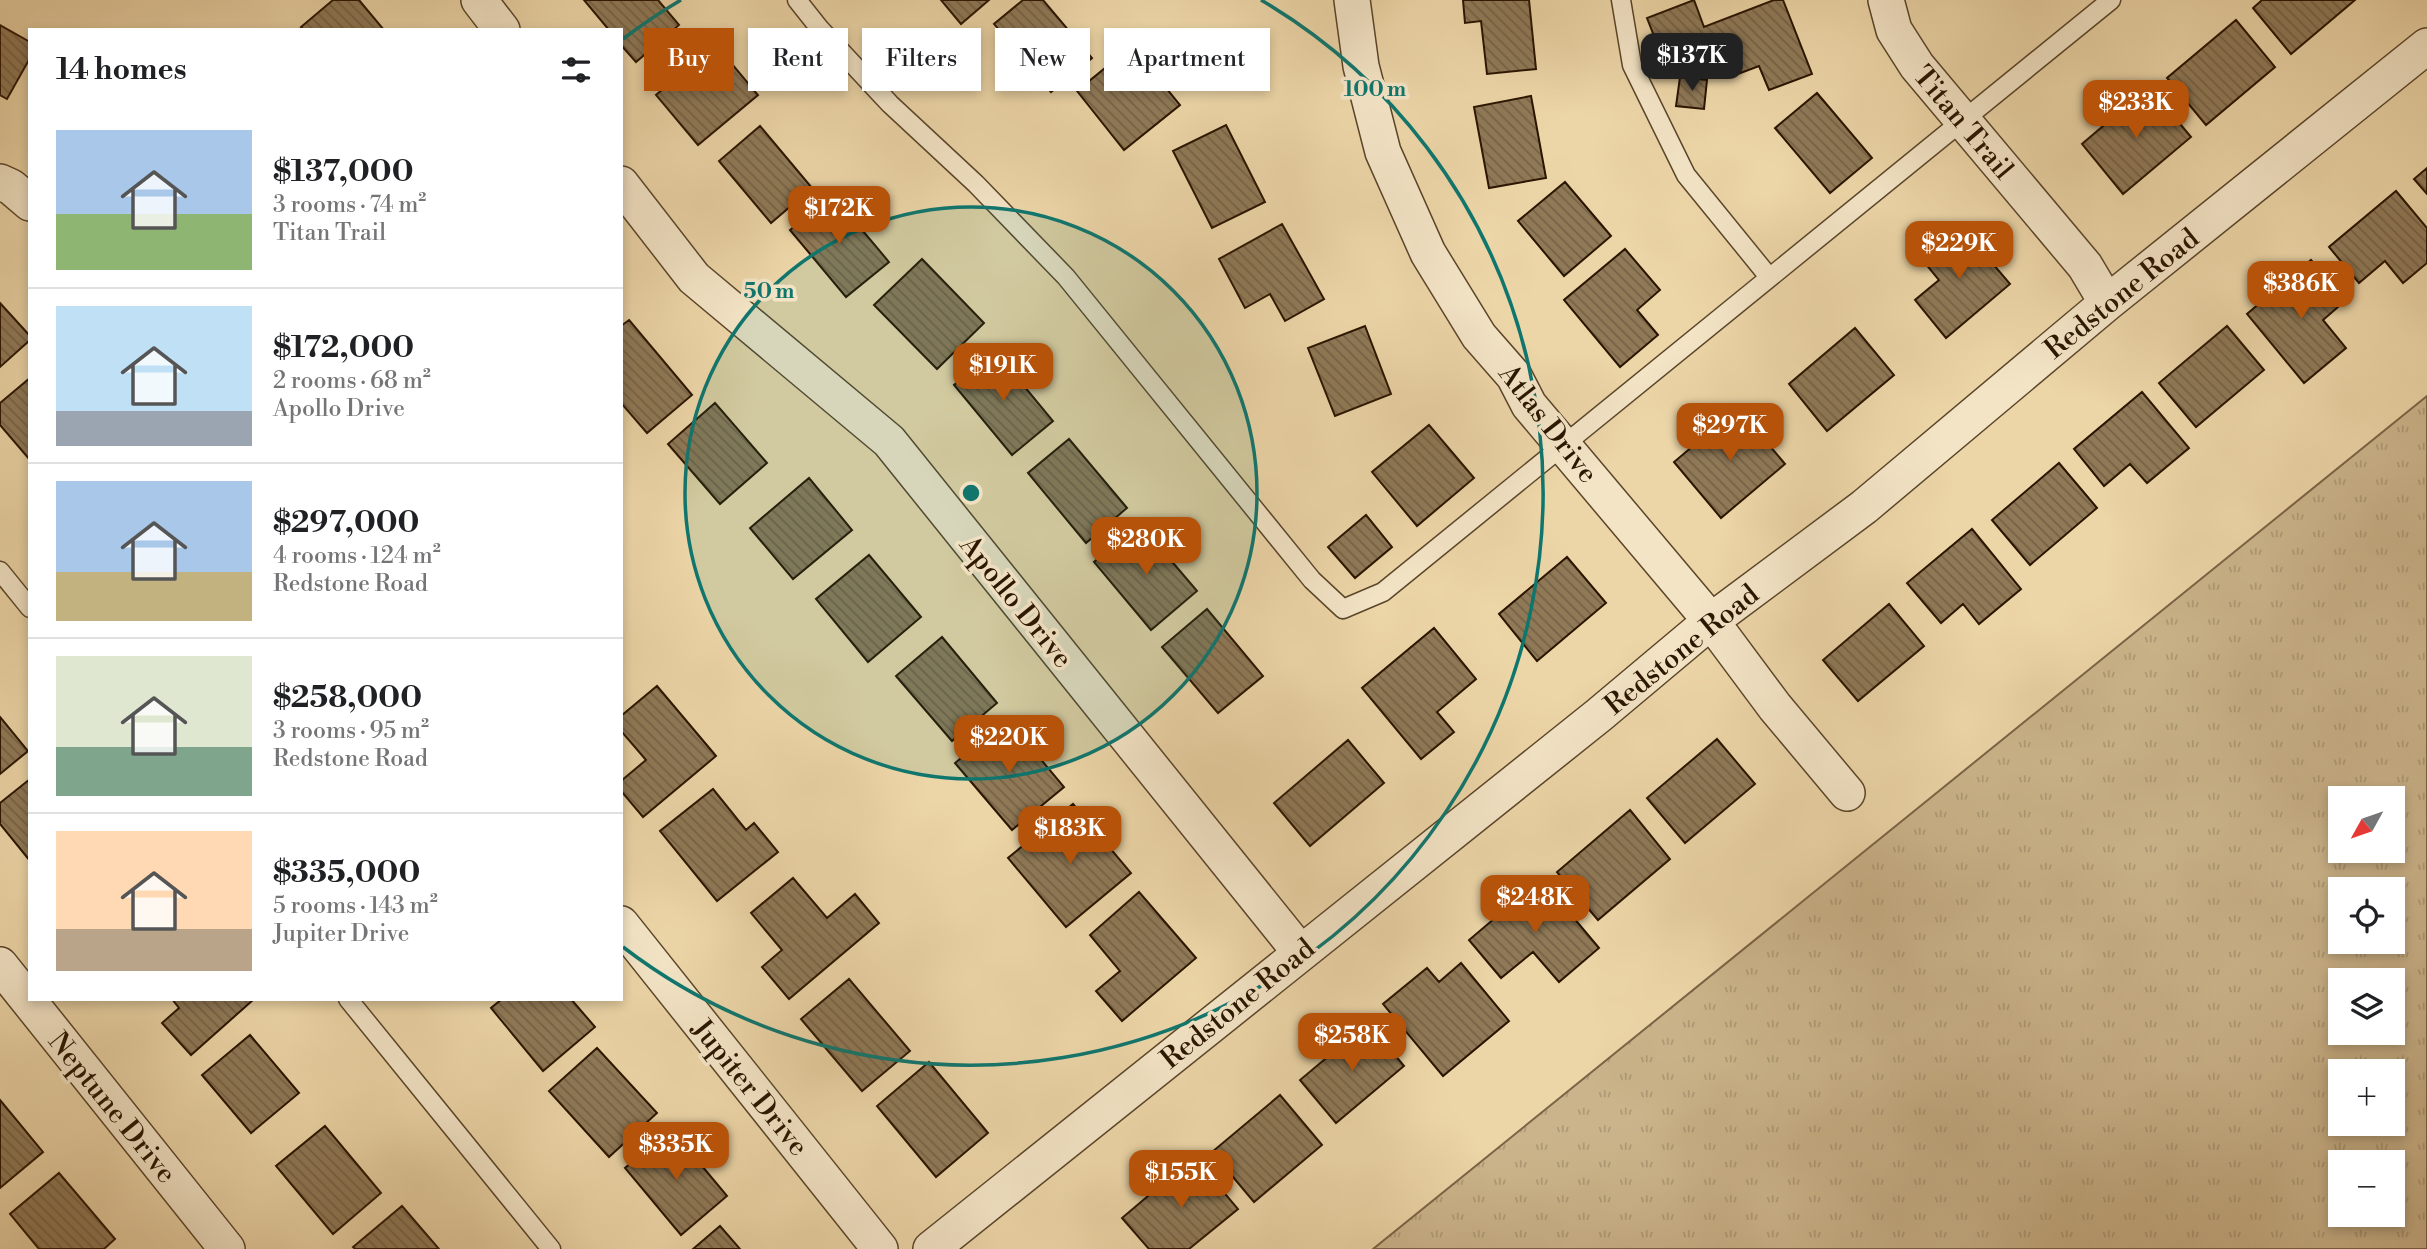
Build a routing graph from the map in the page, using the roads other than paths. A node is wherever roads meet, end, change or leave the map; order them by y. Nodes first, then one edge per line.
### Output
1 (479, 0) edge
2 (797, 0) edge
3 (1352, 0) edge
4 (1621, 0) edge
5 (1886, 0) edge
6 (2111, 0) edge
7 (500, 28) edge
8 (2427, 46) edge
9 (1963, 121) junction
10 (0, 182) edge
11 (623, 187) edge
12 (28, 202) edge
13 (1769, 277) junction
14 (2107, 303) junction
15 (1563, 445) junction
16 (0, 571) edge
17 (28, 606) edge
18 (1711, 621) junction
19 (1847, 793) dead end
20 (623, 927) edge
21 (1300, 952) junction
22 (0, 965) edge
23 (28, 1000) edge
24 (29, 1001) edge
25 (350, 1001) edge
26 (227, 1249) edge
27 (551, 1249) edge
28 (880, 1249) edge
29 (931, 1249) edge

1 - 7 street
2 - 15 lane
3 - 15 street, Atlas Drive
4 - 13 lane
5 - 9 street, Titan Trail
6 - 9 lane
8 - 14 street, Redstone Road
9 - 13 lane
9 - 14 street, Titan Trail
10 - 12 street
11 - 21 street, Apollo Drive
13 - 15 lane
14 - 18 street, Redstone Road
15 - 18 street, Atlas Drive
16 - 17 lane
18 - 19 street, Atlas Drive
18 - 21 street, Redstone Road
20 - 28 street, Jupiter Drive
21 - 29 street, Redstone Road
22 - 23 street, Neptune Drive
24 - 26 street, Neptune Drive
25 - 27 lane

